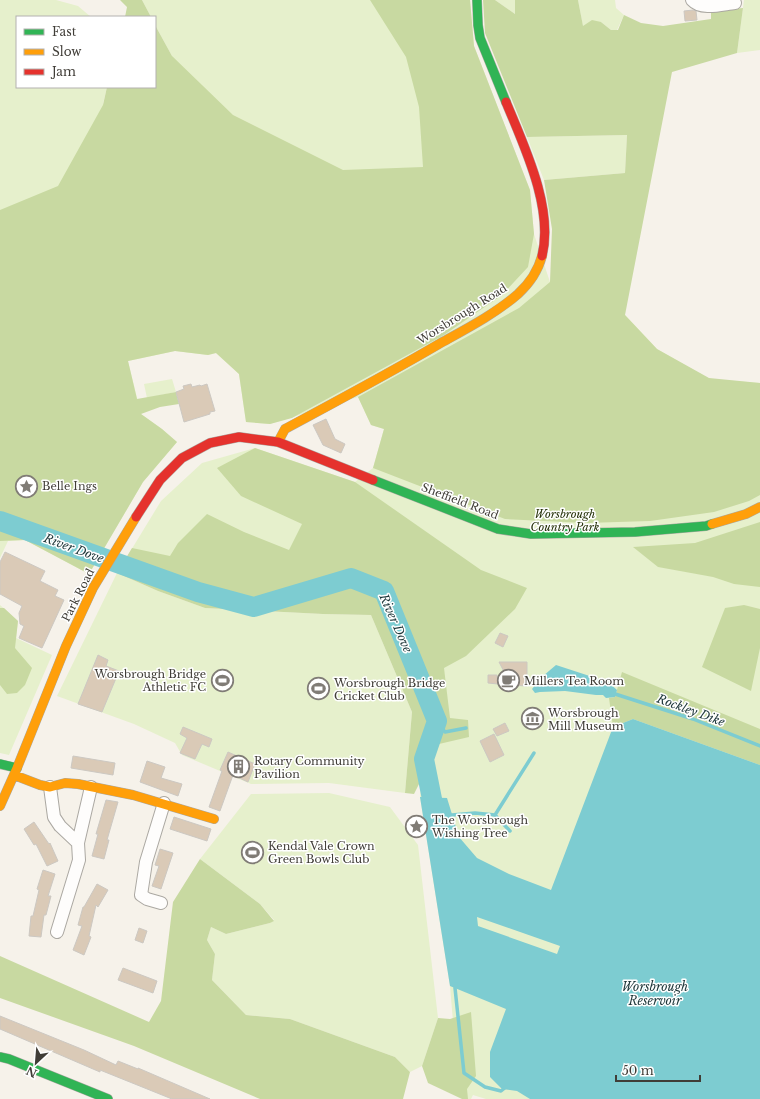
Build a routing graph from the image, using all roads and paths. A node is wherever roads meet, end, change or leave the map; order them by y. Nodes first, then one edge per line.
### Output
1 (477, 0) edge
2 (692, 0) edge
3 (735, 2) dead end
4 (278, 442) junction
5 (760, 507) edge
6 (0, 764) edge
7 (16, 771) junction
8 (50, 787) junction
9 (91, 787) junction
10 (164, 803) junction
11 (0, 806) edge
12 (214, 819) dead end
13 (78, 844) junction
14 (161, 903) dead end
15 (57, 932) dead end
16 (0, 1057) edge
17 (108, 1099) edge

1 - 4 main road, Worsbrough Road
2 - 3 street
4 - 5 main road, Sheffield Road
4 - 7 main road, Park Road
6 - 7 main road
7 - 8 main road
7 - 11 main road, Park Road
8 - 9 main road
8 - 13 street
9 - 10 main road
9 - 13 street
10 - 12 main road
10 - 14 street
13 - 15 street
16 - 17 main road

